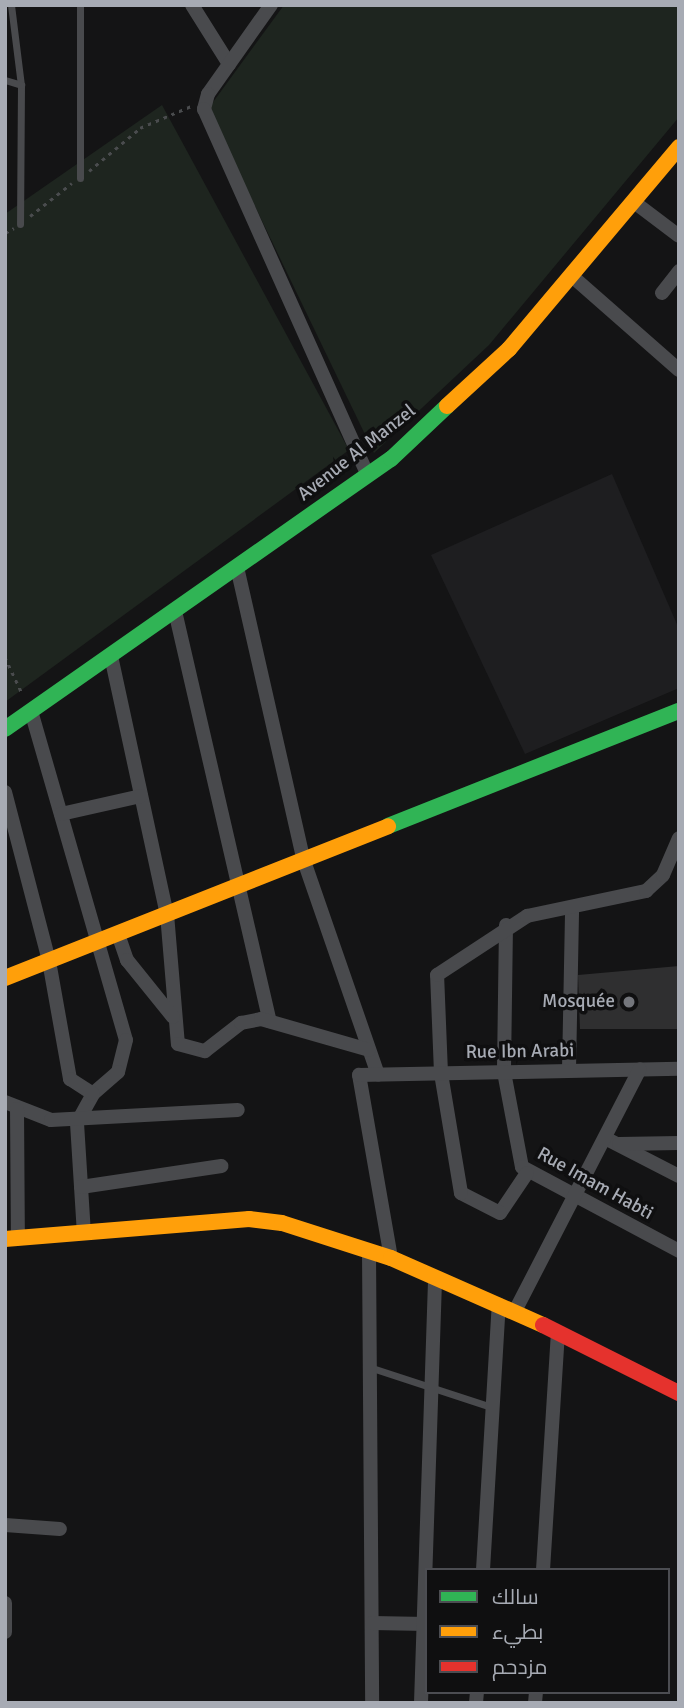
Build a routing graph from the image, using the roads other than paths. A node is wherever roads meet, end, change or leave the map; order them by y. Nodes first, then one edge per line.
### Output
1 (11, 5) edge
2 (80, 5) edge
3 (192, 5) edge
4 (271, 5) edge
5 (229, 64) junction
6 (5, 80) edge
7 (21, 86) junction
8 (679, 147) edge
9 (80, 178) road end
10 (634, 202) junction
11 (20, 224) road end
12 (679, 236) edge
13 (679, 271) edge
14 (573, 277) junction
15 (662, 293) dead end
16 (679, 370) edge
17 (368, 475) junction
18 (237, 567) junction
19 (175, 611) junction
20 (111, 656) junction
21 (679, 711) edge
22 (31, 712) junction
23 (5, 729) edge
24 (5, 792) edge
25 (141, 796) junction
26 (61, 814) junction
27 (679, 838) edge
28 (304, 860) junction
29 (239, 886) junction
30 (572, 906) junction
31 (167, 914) junction
32 (506, 925) junction
33 (118, 934) junction
34 (99, 942) junction
35 (50, 961) junction
36 (5, 978) edge
37 (173, 1017) junction
38 (270, 1021) junction
39 (369, 1050) junction
40 (640, 1069) junction
41 (679, 1069) edge
42 (569, 1070) junction
43 (503, 1072) junction
44 (441, 1073) junction
45 (378, 1075) junction
46 (93, 1094) junction
47 (11, 1105) edge
48 (238, 1111) dead end
49 (78, 1121) junction
50 (611, 1141) junction
51 (679, 1143) edge
52 (221, 1166) dead end
53 (527, 1173) junction
54 (679, 1176) edge
55 (81, 1187) junction
56 (573, 1198) junction
57 (84, 1233) junction
58 (11, 1239) edge
59 (369, 1251) junction
60 (679, 1251) edge
61 (391, 1258) junction
62 (435, 1277) junction
63 (499, 1304) junction
64 (515, 1311) junction
65 (558, 1333) junction
66 (368, 1366) junction
67 (428, 1388) junction
68 (679, 1393) edge
69 (488, 1406) junction
70 (5, 1525) edge
71 (61, 1529) dead end
72 (426, 1568) edge
73 (482, 1568) edge
74 (543, 1568) edge
75 (5, 1603) edge
76 (372, 1623) junction
77 (425, 1624) edge
78 (5, 1632) edge
79 (372, 1703) edge
80 (421, 1703) edge

1 - 7 lane
2 - 9 lane
3 - 5 street
4 - 5 street
5 - 17 street
6 - 7 lane
7 - 11 lane
8 - 10 street, Avenue Al Manzel
10 - 12 street
10 - 14 street, Avenue Al Manzel
13 - 15 street
14 - 16 street
14 - 17 street, Avenue Al Manzel
17 - 18 street, Avenue Al Manzel
18 - 19 street, Avenue Al Manzel
18 - 28 street
19 - 20 street, Avenue Al Manzel
19 - 29 street
20 - 22 street, Avenue Al Manzel
20 - 25 street
21 - 28 street
22 - 23 street, Avenue Al Manzel
22 - 26 street
24 - 35 street
25 - 26 street
25 - 31 street
26 - 34 street
27 - 30 street
28 - 29 street
28 - 39 street
29 - 31 street
29 - 38 street
30 - 32 street
30 - 42 street
31 - 33 street
31 - 37 street
32 - 43 street, Rue Imam Habti
32 - 44 street
33 - 34 street
33 - 37 street
34 - 35 street
34 - 46 street
35 - 36 street
35 - 46 street
37 - 38 street
38 - 39 street
39 - 45 street
40 - 41 street, Rue Ibn Arabi
40 - 42 street, Rue Ibn Arabi
40 - 50 street
42 - 43 street, Rue Ibn Arabi
43 - 44 street, Rue Ibn Arabi
43 - 53 street, Rue Imam Habti
44 - 45 street, Rue Ibn Arabi
44 - 53 street
45 - 61 street, Rue Ibn Arabi
46 - 49 street
47 - 49 street
47 - 58 street
48 - 49 street
49 - 55 street
50 - 51 street
50 - 54 street
50 - 56 street
52 - 55 street
53 - 56 street, Rue Imam Habti
55 - 57 street
56 - 60 street, Rue Imam Habti
56 - 64 street
57 - 58 street
57 - 59 street
59 - 61 street
59 - 66 street
61 - 62 street
62 - 63 street
62 - 67 street
63 - 64 street
63 - 69 street
64 - 65 street
65 - 68 street
65 - 74 street
66 - 67 lane
66 - 76 street
67 - 69 lane
67 - 72 street
69 - 73 street
70 - 71 street
75 - 78 street
76 - 77 street
76 - 79 street
77 - 80 street

